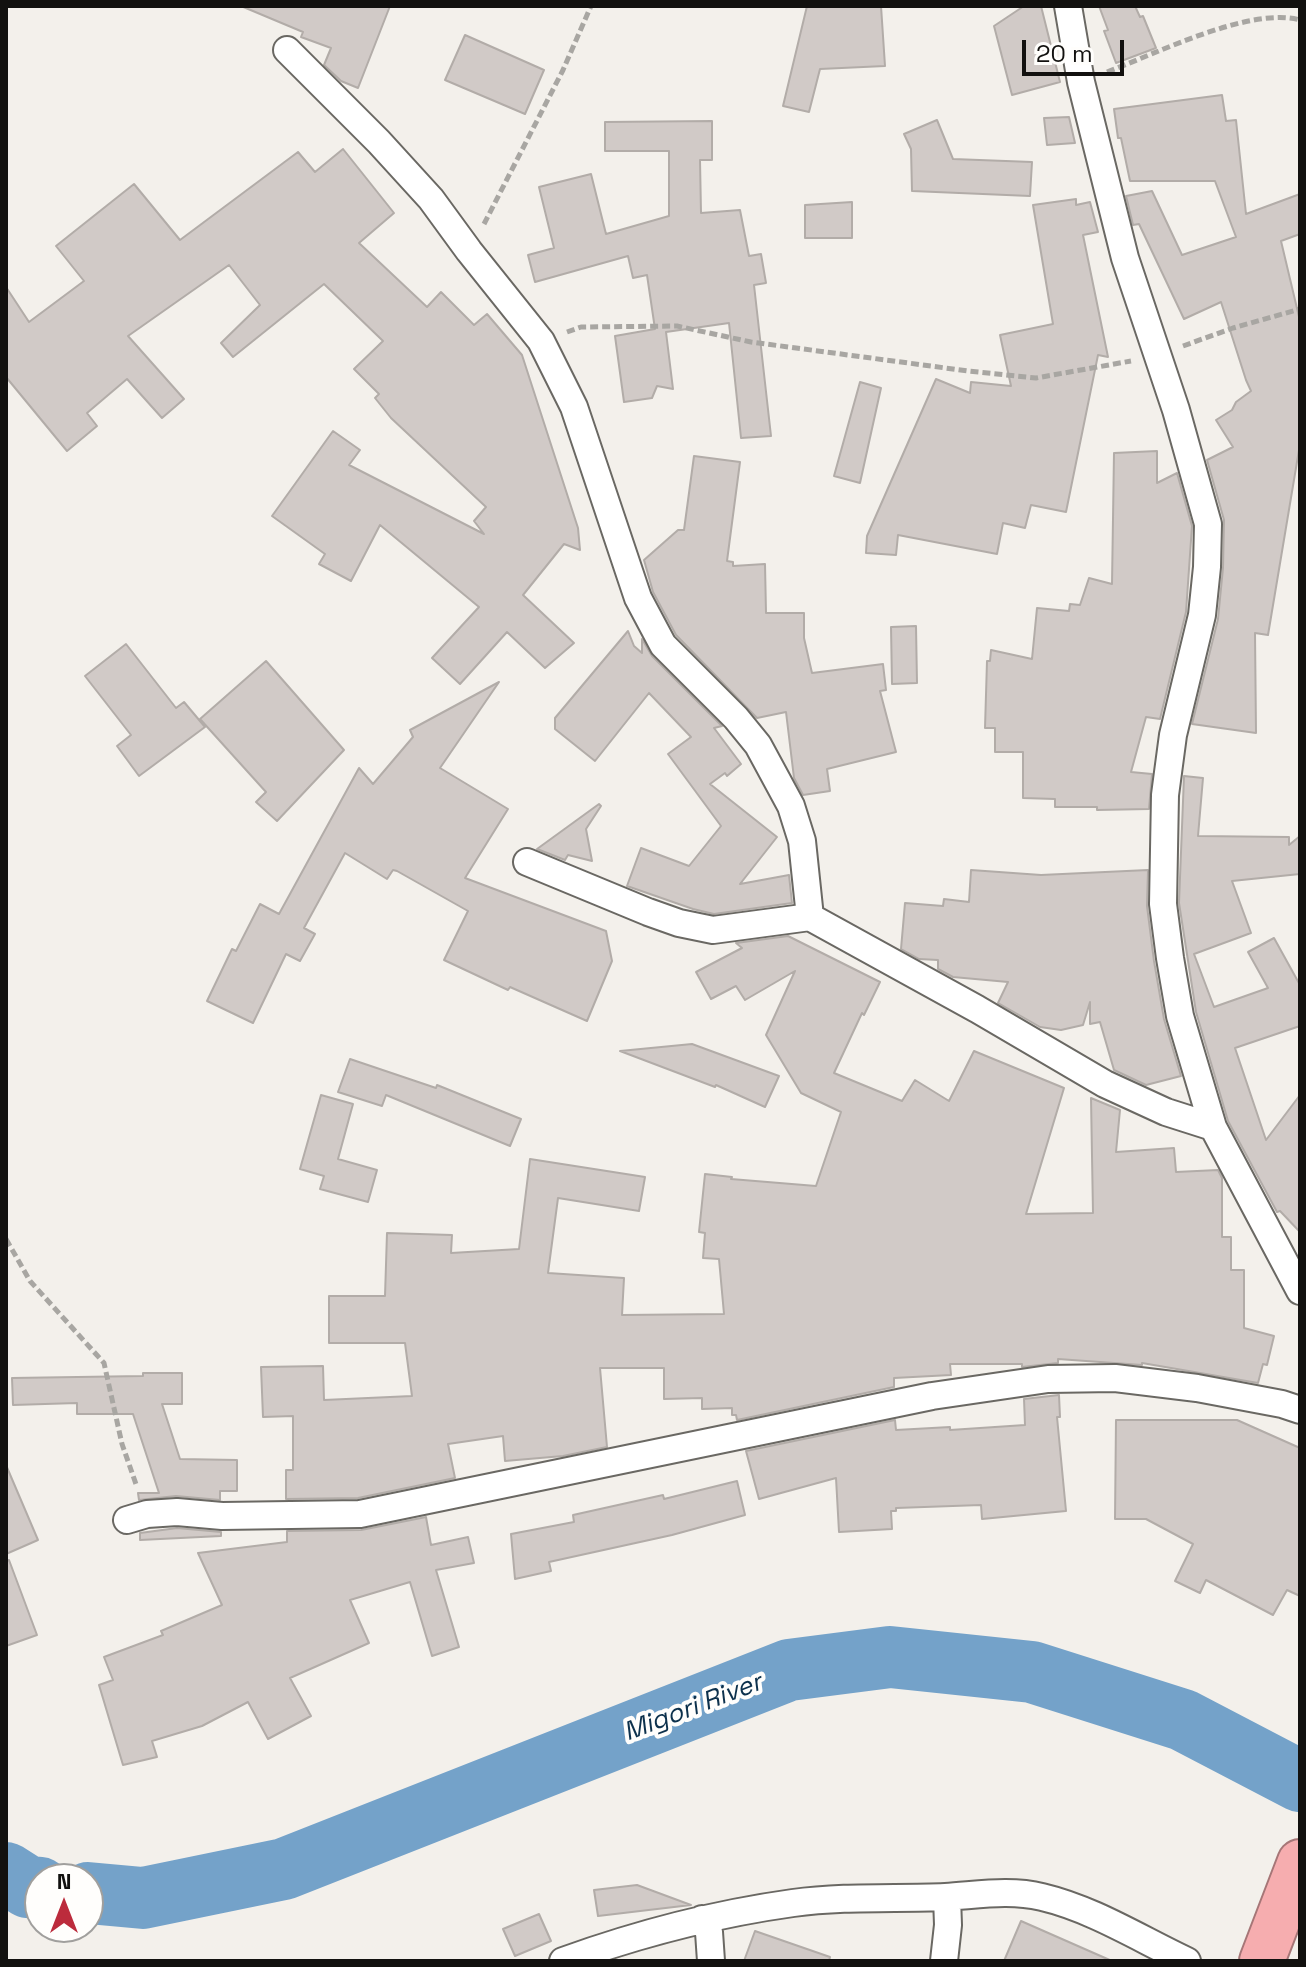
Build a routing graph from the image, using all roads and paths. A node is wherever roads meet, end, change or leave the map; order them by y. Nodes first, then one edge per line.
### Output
1 (591, 6) edge
2 (1068, 6) edge
3 (1300, 20) edge
4 (287, 50) dead end
5 (1081, 82) junction
6 (469, 251) junction
7 (1300, 309) edge
8 (541, 341) junction
9 (1157, 356) junction
10 (527, 862) dead end
11 (810, 917) junction
12 (1213, 1127) junction
13 (6, 1239) edge
14 (1300, 1291) edge
15 (1300, 1410) edge
16 (137, 1517) joint
17 (1295, 1873) edge
18 (947, 1897) junction
19 (702, 1919) junction
20 (563, 1961) edge
21 (711, 1961) edge
22 (944, 1961) edge
23 (1187, 1961) edge
24 (1262, 1961) edge

1 - 6 path
2 - 5 street
3 - 5 path
4 - 6 street
5 - 9 street
6 - 8 street
7 - 9 path
8 - 9 path
8 - 11 street
9 - 12 street
10 - 11 street
11 - 12 street
12 - 14 street
13 - 16 path
15 - 16 street
17 - 24 highway
18 - 19 street
18 - 22 street
18 - 23 street
19 - 20 street
19 - 21 street

